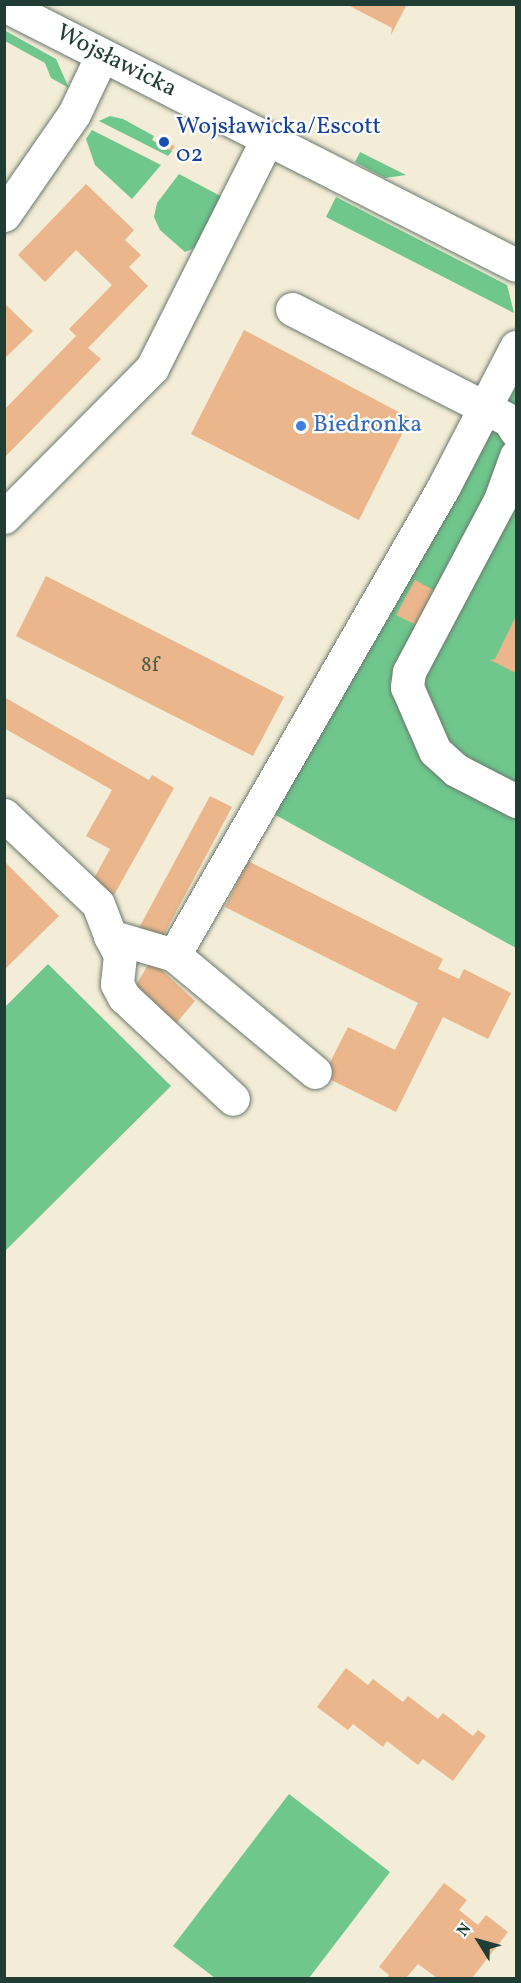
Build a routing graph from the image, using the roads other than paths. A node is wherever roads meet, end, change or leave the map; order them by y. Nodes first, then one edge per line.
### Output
1 (25, 9) edge
2 (102, 55) junction
3 (267, 139) junction
4 (4, 215) edge
5 (516, 265) edge
6 (292, 309) dead end
7 (516, 347) edge
8 (485, 408) junction
9 (516, 431) edge
10 (516, 456) edge
11 (4, 517) edge
12 (516, 801) edge
13 (4, 815) edge
14 (110, 936) junction
15 (174, 955) junction
16 (315, 1072) dead end
17 (233, 1099) dead end

1 - 2 street, Wojsławicka
2 - 3 street, Wojsławicka
2 - 4 street
3 - 5 street, Wojsławicka
3 - 11 street
6 - 8 street
7 - 8 street
8 - 9 street
8 - 15 street
10 - 12 street
13 - 14 street
14 - 15 street
14 - 17 street
15 - 16 street

